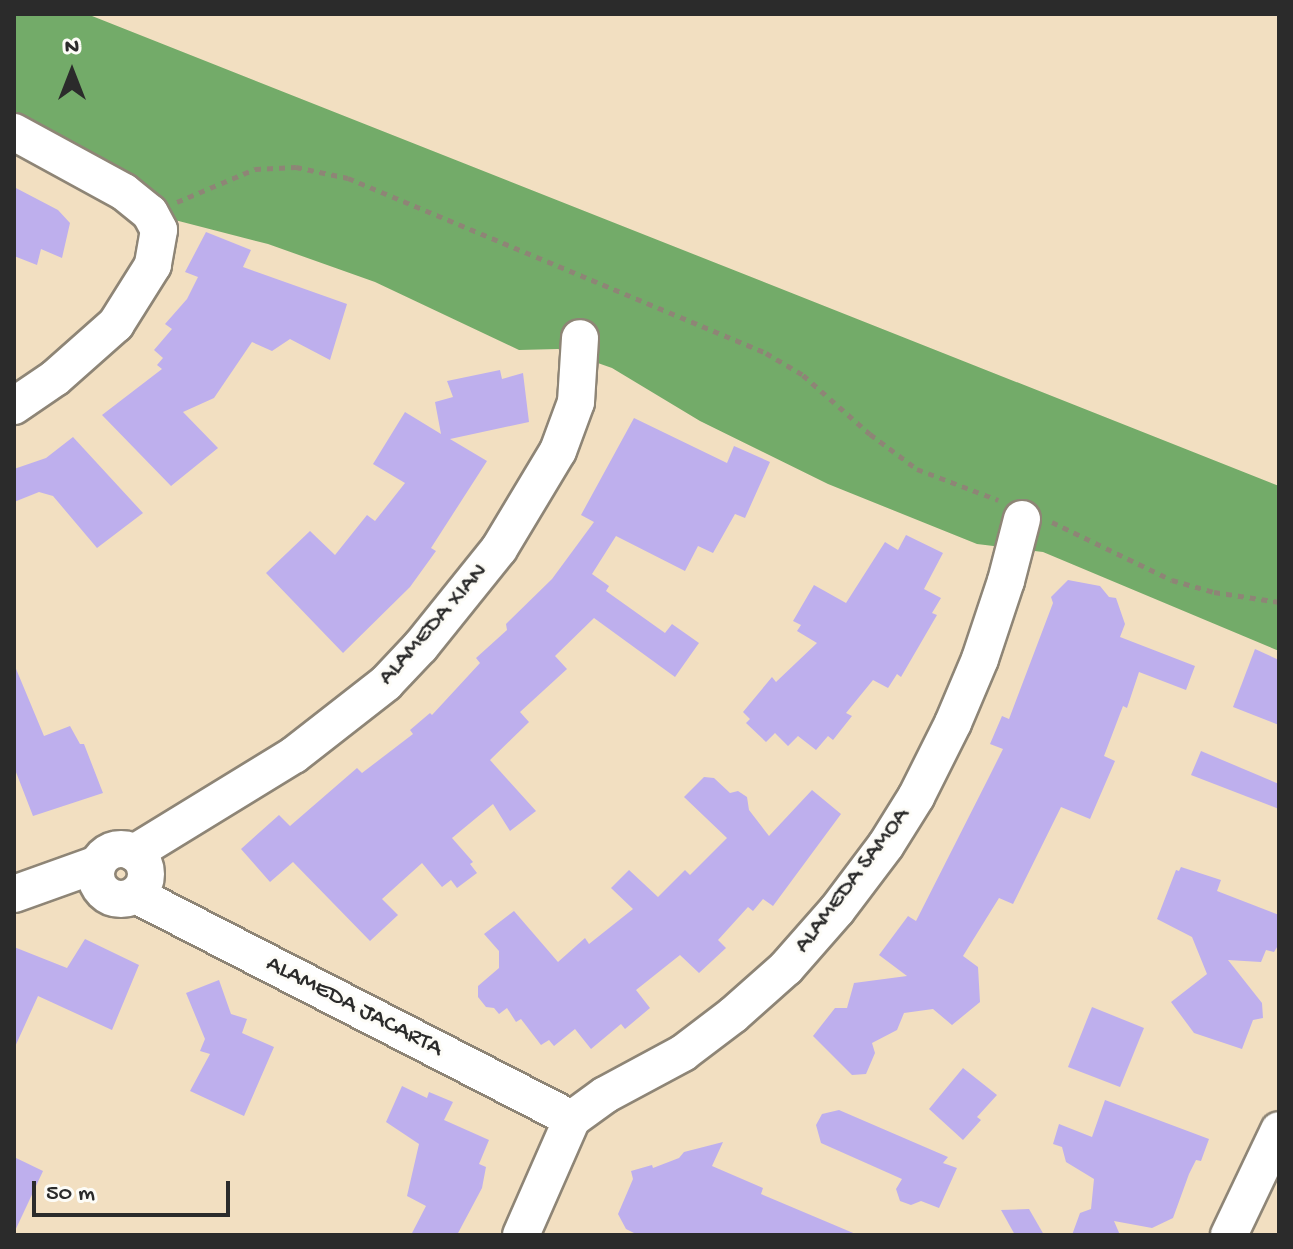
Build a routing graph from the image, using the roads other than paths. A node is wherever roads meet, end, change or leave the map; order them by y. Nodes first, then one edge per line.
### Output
1 (14, 132) edge
2 (580, 338) dead end
3 (14, 406) edge
4 (1023, 513) road end
5 (134, 853) junction
6 (98, 864) junction
7 (14, 894) edge
8 (136, 895) junction
9 (572, 1119) junction
10 (1279, 1130) edge
11 (521, 1235) edge
12 (1229, 1235) edge

1 - 3 street
2 - 5 street, ALAMEDA XIAN
4 - 9 street, ALAMEDA SAMOA
5 - 6 street
5 - 8 street
6 - 7 street
6 - 8 street
8 - 9 street, ALAMEDA JACARTA
9 - 11 street
10 - 12 street

